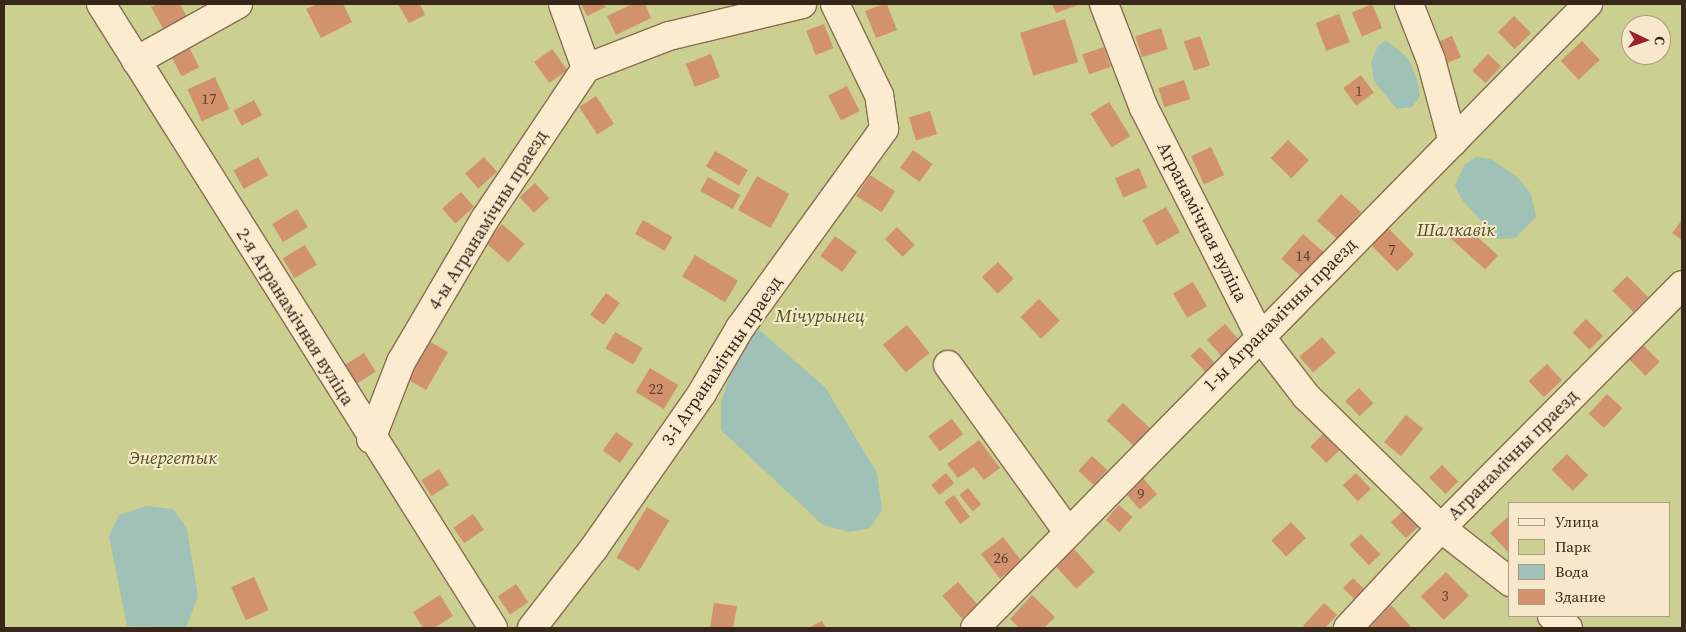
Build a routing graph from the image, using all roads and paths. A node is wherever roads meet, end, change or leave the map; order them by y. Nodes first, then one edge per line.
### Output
1 (101, 4) edge
2 (238, 4) edge
3 (563, 4) edge
4 (802, 4) edge
5 (836, 4) edge
6 (1104, 4) edge
7 (1409, 4) edge
8 (1588, 4) edge
9 (136, 61) junction
10 (586, 68) junction
11 (1453, 142) junction
12 (1682, 285) edge
13 (1259, 335) junction
14 (948, 365) dead end
15 (371, 439) junction
16 (1441, 528) junction
17 (1068, 532) junction
18 (1508, 580) edge
19 (1553, 617) edge
20 (493, 628) edge
21 (532, 628) edge
22 (975, 628) edge
23 (1348, 628) edge
24 (1568, 628) edge

1 - 9 lane, 2-я Агранамічная вуліца
2 - 9 lane
3 - 10 lane
4 - 10 lane
5 - 21 lane, 3-і Агранамічны праезд
6 - 13 lane, Агранамічная вуліца
7 - 11 lane
8 - 11 lane, 1-ы Агранамічны праезд
9 - 15 lane, 2-я Агранамічная вуліца
10 - 15 lane, 4-ы Агранамічны праезд
11 - 13 lane, 1-ы Агранамічны праезд
12 - 16 lane, Агранамічны праезд
13 - 16 lane, Агранамічная вуліца
13 - 17 lane, 1-ы Агранамічны праезд
14 - 17 lane
15 - 20 lane, 2-я Агранамічная вуліца
16 - 18 lane, Агранамічная вуліца
16 - 23 lane, Агранамічны праезд
17 - 22 lane, 1-ы Агранамічны праезд
19 - 24 lane

